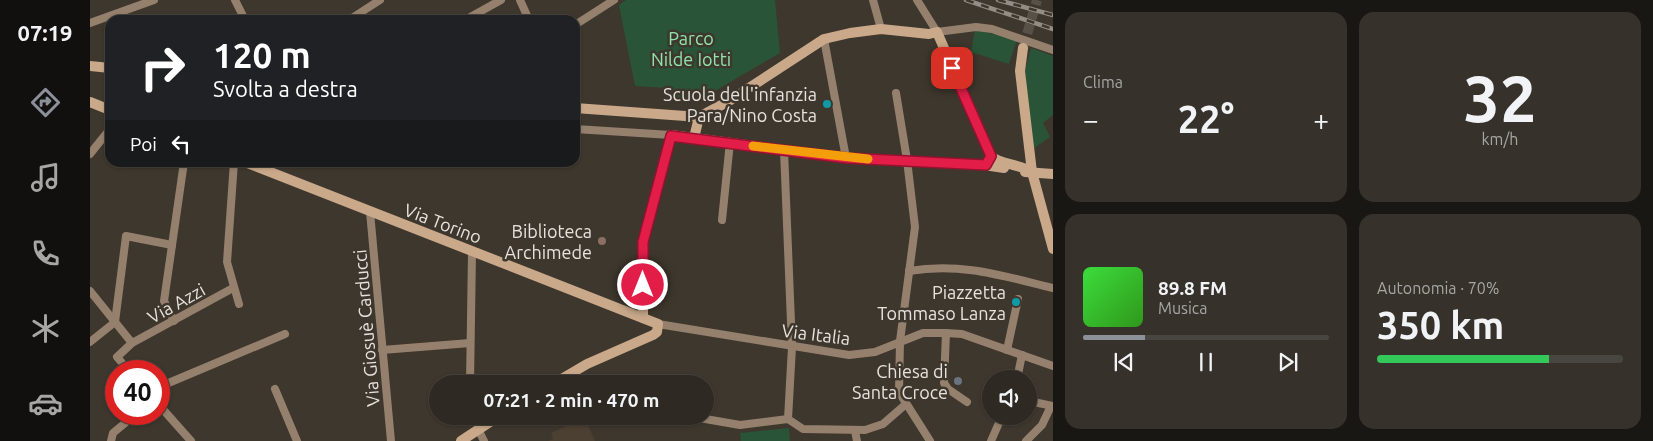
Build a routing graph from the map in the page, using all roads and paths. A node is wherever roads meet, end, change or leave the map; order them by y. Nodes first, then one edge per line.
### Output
1 (154, 0) edge
2 (245, 0) edge
3 (380, 0) edge
4 (501, 0) edge
5 (520, 0) edge
6 (614, 0) edge
7 (873, 0) edge
8 (917, 0) edge
9 (236, 2) edge
10 (112, 15) edge
11 (242, 15) edge
12 (357, 15) edge
13 (474, 15) edge
14 (527, 15) edge
15 (105, 18) edge
16 (580, 22) edge
17 (90, 23) edge
18 (881, 29) junction
19 (937, 32) junction
20 (824, 39) junction
21 (1023, 48) tunnel mouth
22 (1053, 50) edge
23 (90, 66) edge
24 (105, 68) edge
25 (896, 93) dead end
26 (90, 102) edge
27 (105, 108) edge
28 (580, 108) edge
29 (699, 117) junction
30 (580, 130) edge
31 (105, 136) edge
32 (671, 136) junction
33 (694, 138) junction
34 (730, 142) junction
35 (784, 150) junction
36 (90, 154) edge
37 (846, 158) junction
38 (907, 160) junction
39 (989, 160) junction
40 (183, 167) edge
41 (234, 167) edge
42 (257, 167) edge
43 (1032, 172) junction
44 (1053, 174) edge
45 (370, 212) junction
46 (722, 220) dead end
47 (172, 245) junction
48 (1053, 248) edge
49 (472, 252) junction
50 (909, 271) junction
51 (233, 288) junction
52 (1053, 288) edge
53 (90, 290) edge
54 (1018, 299) dead end
55 (239, 304) dead end
56 (643, 318) junction
57 (174, 321) junction
58 (115, 322) junction
59 (658, 324) junction
60 (946, 332) junction
61 (285, 334) dead end
62 (900, 341) junction
63 (90, 342) edge
64 (470, 343) junction
65 (132, 344) junction
66 (792, 347) junction
67 (382, 350) junction
68 (1007, 350) junction
69 (1022, 355) junction
70 (120, 360) edge
71 (1053, 366) edge
72 (1019, 370) edge
73 (470, 375) edge
74 (569, 375) edge
75 (170, 382) edge
76 (275, 389) dead end
77 (967, 402) dead end
78 (1037, 403) edge
79 (906, 404) junction
80 (1052, 406) edge
81 (170, 417) edge
82 (788, 419) junction
83 (714, 420) edge
84 (123, 425) edge
85 (483, 425) edge
86 (998, 425) edge
87 (478, 428) junction
88 (855, 431) junction
89 (111, 441) edge
90 (191, 441) edge
91 (297, 441) edge
92 (391, 441) edge
93 (461, 441) edge
94 (484, 441) edge
95 (857, 441) edge
96 (930, 441) edge
97 (991, 441) edge
98 (1026, 441) edge

1 - 10 street
2 - 9 street
3 - 12 street
4 - 13 street
5 - 14 street
6 - 16 street
7 - 18 street
8 - 19 street
9 - 11 street
15 - 17 street
18 - 19 street
18 - 20 street
19 - 22 street
19 - 39 street
20 - 29 street
20 - 37 street
21 - 43 street
23 - 24 street
25 - 38 street
26 - 27 street
28 - 29 street
29 - 33 street
30 - 32 street
31 - 36 street
32 - 33 street
32 - 56 street
33 - 34 street
34 - 35 street
34 - 46 street
35 - 37 street
35 - 66 street
37 - 38 street
38 - 39 street
38 - 50 street
39 - 43 street
40 - 47 street
41 - 51 street
42 - 45 street, Via Torino
43 - 44 street
43 - 48 street
45 - 49 street, Via Torino
45 - 67 street, Via Giosuè Carducci
47 - 57 street
47 - 58 street
49 - 56 street, Via Torino
49 - 64 street
50 - 52 street
50 - 62 street
51 - 55 street
51 - 57 street, Via Azzi
53 - 58 street
54 - 68 street
56 - 59 street, Via Torino
57 - 65 street, Via Azzi
58 - 63 street
58 - 65 street
59 - 66 street, Via Italia
59 - 74 street
60 - 62 street, Via Italia
60 - 68 street, Via Italia
60 - 77 street
61 - 75 street
62 - 66 street, Via Italia
62 - 79 street
64 - 67 street
64 - 73 street
65 - 70 street
66 - 82 street
67 - 92 street, Via Giosuè Carducci
68 - 69 street, Via Italia
69 - 71 street, Via Italia
69 - 72 street
76 - 91 street
78 - 80 street
79 - 88 street
79 - 96 street
80 - 98 street
81 - 90 street
82 - 83 street
82 - 88 street
84 - 89 street
85 - 87 street
86 - 97 street
87 - 93 street
87 - 94 street
88 - 95 street

